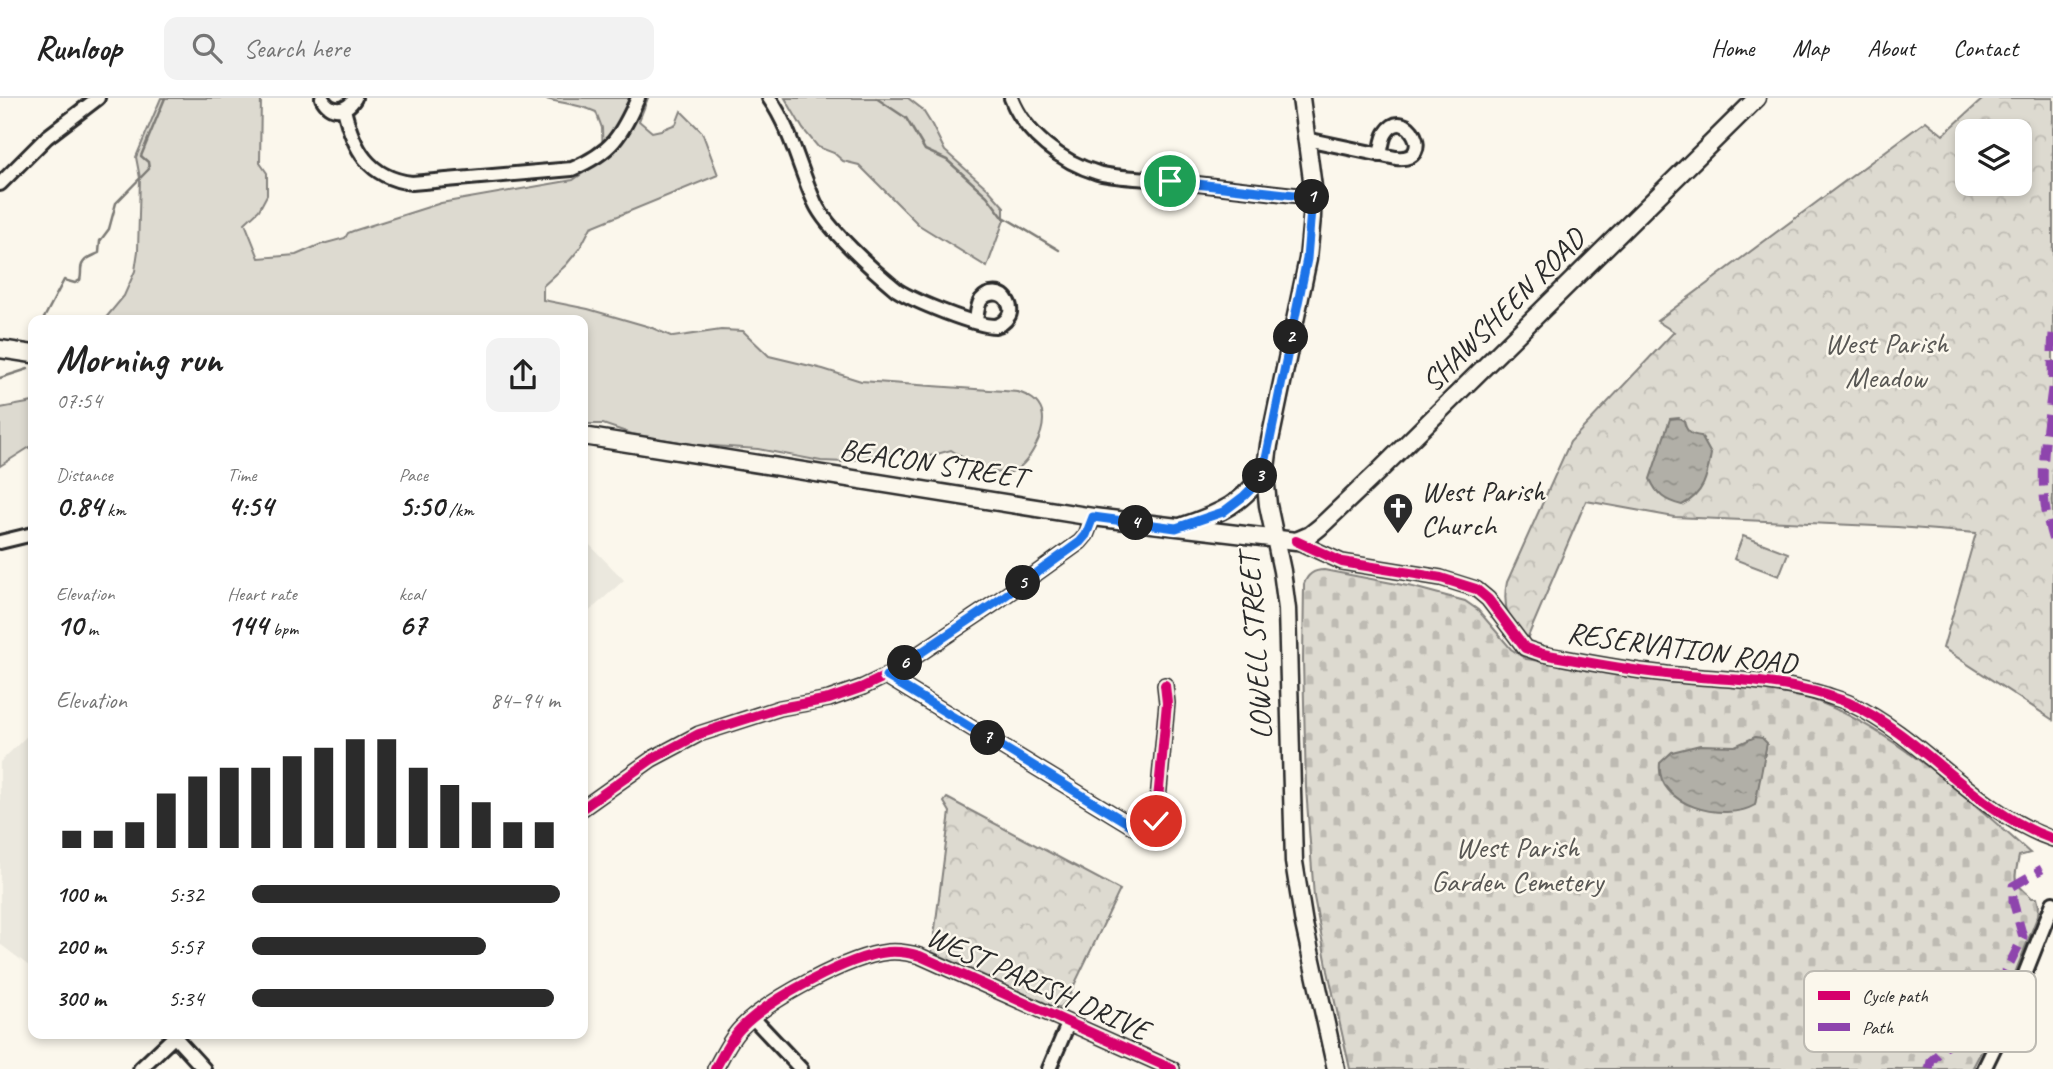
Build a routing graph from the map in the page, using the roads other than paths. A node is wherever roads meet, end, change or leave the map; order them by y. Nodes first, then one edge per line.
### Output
1 (322, 98) edge
2 (355, 98) edge
3 (638, 98) edge
4 (768, 98) edge
5 (1011, 98) edge
6 (1301, 98) edge
7 (1754, 99) edge
8 (90, 100) edge
9 (344, 109) junction
10 (1306, 139) junction
11 (1380, 155) dead end
12 (0, 184) edge
13 (1312, 197) junction
14 (976, 321) dead end
15 (0, 349) edge
16 (28, 353) edge
17 (588, 437) edge
18 (1266, 459) junction
19 (1093, 517) junction
20 (1176, 528) junction
21 (28, 535) edge
22 (1276, 540) junction
23 (1296, 541) junction
24 (0, 542) edge
25 (886, 676) junction
26 (1165, 685) dead end
27 (588, 804) edge
28 (2053, 839) edge
29 (2053, 903) edge
30 (2026, 971) edge
31 (752, 1017) junction
32 (1068, 1024) junction
33 (171, 1039) edge
34 (178, 1039) edge
35 (1992, 1052) edge
36 (140, 1069) edge
37 (204, 1069) edge
38 (715, 1069) edge
39 (801, 1069) edge
40 (1049, 1069) edge
41 (1172, 1069) edge
42 (1336, 1069) edge
43 (1984, 1069) edge

1 - 9 street
2 - 9 street
3 - 9 street
4 - 14 street
5 - 13 street
6 - 10 main road, LOWELL STREET
7 - 23 main road, SHAWSHEEN ROAD
8 - 12 street
10 - 11 street
10 - 13 main road, LOWELL STREET
13 - 18 main road, LOWELL STREET
15 - 16 main road
17 - 19 main road, BEACON STREET
18 - 20 main road
18 - 22 main road, LOWELL STREET
19 - 20 main road, BEACON STREET
19 - 25 street
20 - 22 main road, BEACON STREET
21 - 24 street
22 - 23 main road
22 - 42 main road, LOWELL STREET
23 - 28 street, RESERVATION ROAD
25 - 26 street
25 - 27 street
29 - 30 street
31 - 32 street, WEST PARISH DRIVE
31 - 38 street, WEST PARISH DRIVE
31 - 39 street
32 - 40 street
32 - 41 street, WEST PARISH DRIVE
33 - 36 street
34 - 37 street
35 - 43 street

